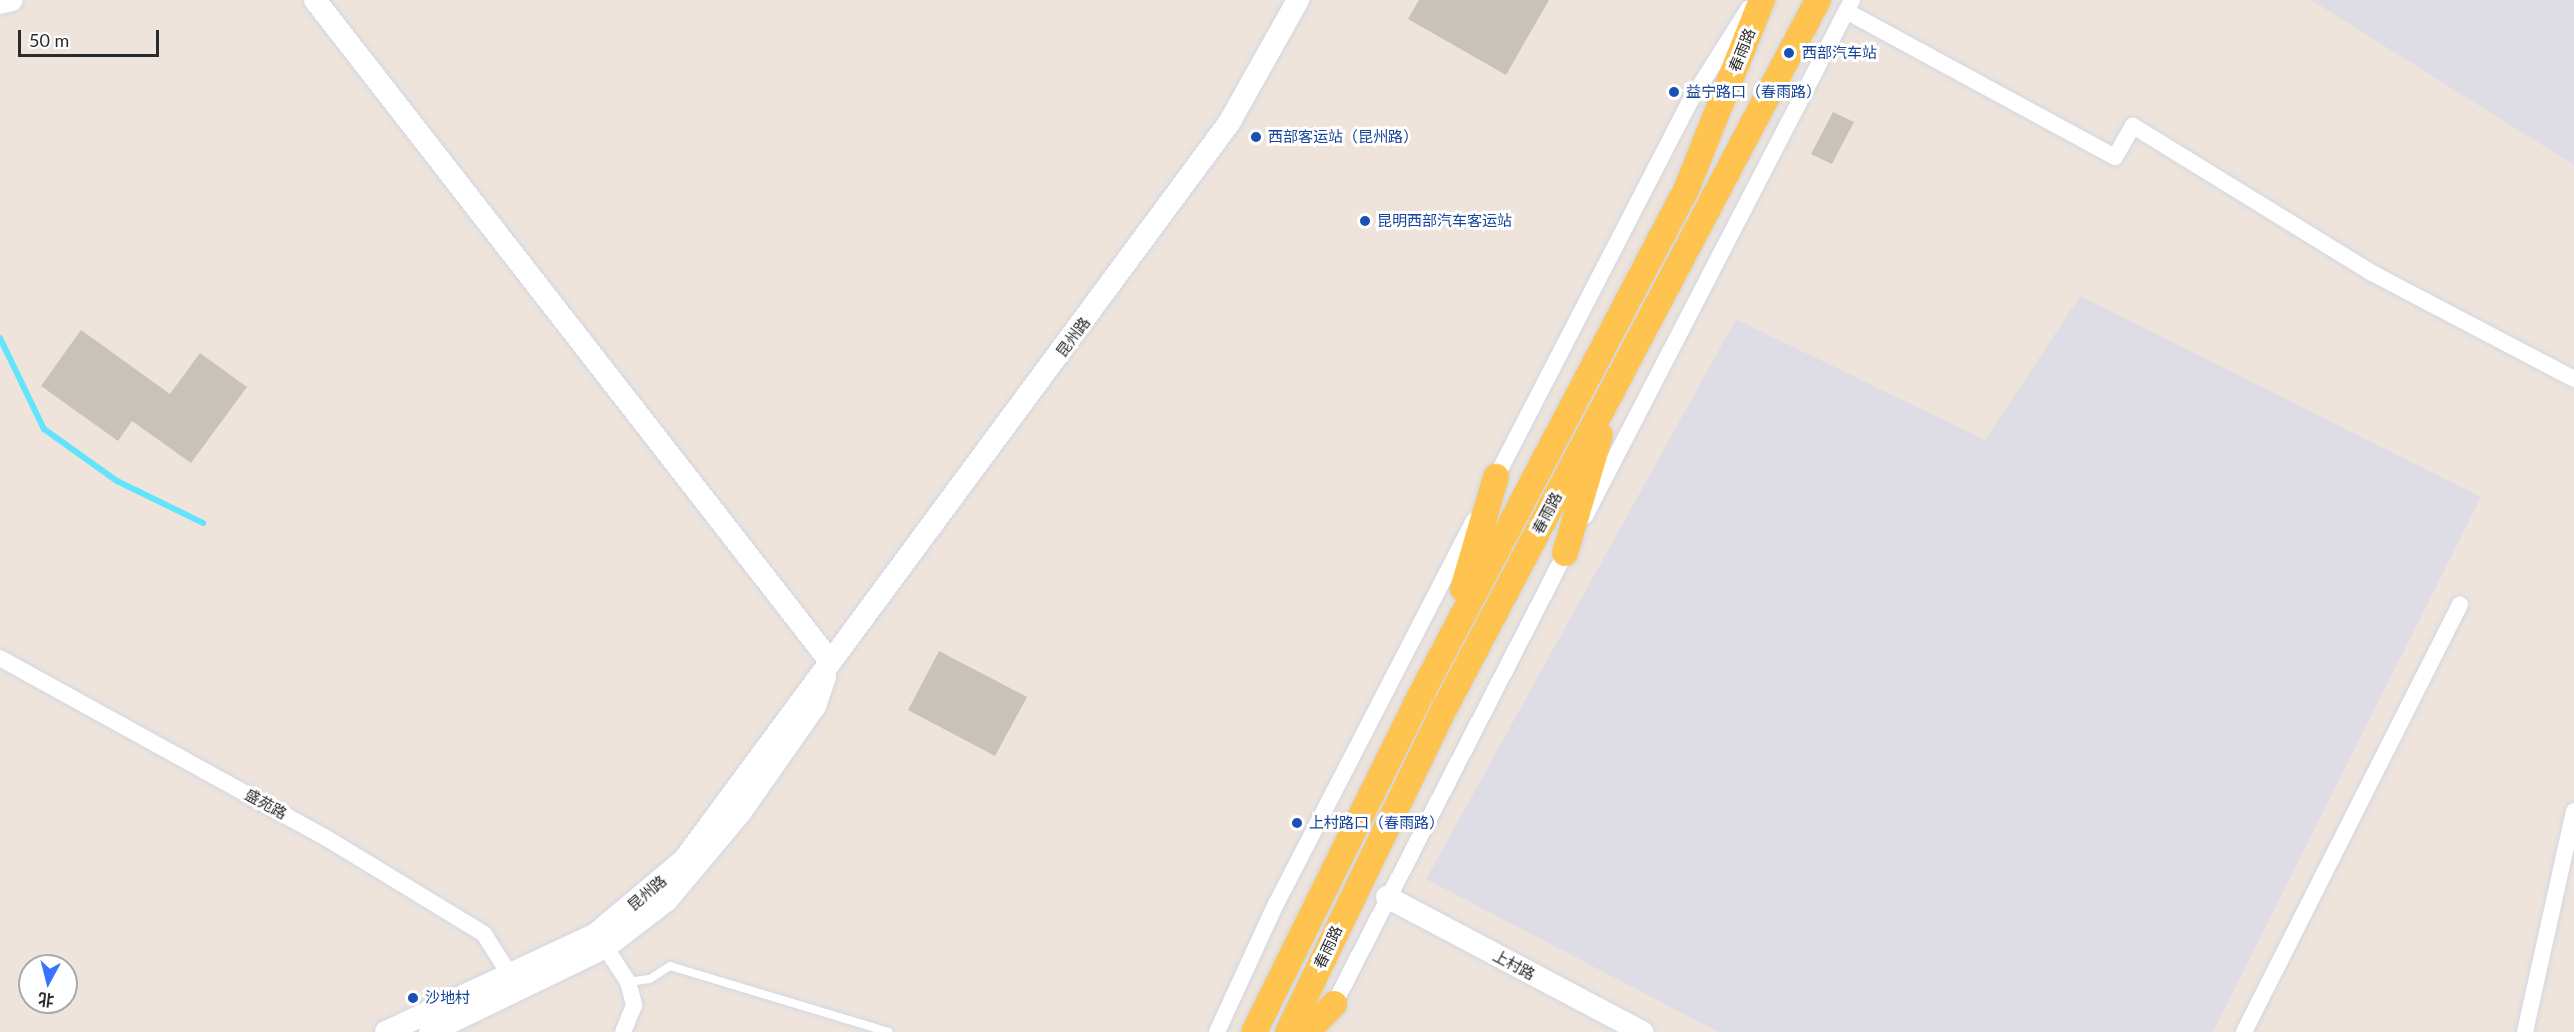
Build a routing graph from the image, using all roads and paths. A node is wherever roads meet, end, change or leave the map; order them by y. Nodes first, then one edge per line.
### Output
1 (12, 0) edge
2 (315, 0) edge
3 (1298, 0) edge
4 (1754, 0) edge
5 (1762, 0) edge
6 (1818, 0) edge
7 (0, 3) edge
8 (1849, 6) edge
9 (1619, 371) junction
10 (2574, 379) edge
11 (1496, 477) junction
12 (1565, 553) junction
13 (2460, 604) dead end
14 (1447, 644) junction
15 (0, 658) edge
16 (830, 661) junction
17 (2574, 811) edge
18 (1387, 897) junction
19 (601, 940) junction
20 (510, 975) junction
21 (628, 982) junction
22 (1334, 1004) junction
23 (386, 1032) edge
24 (430, 1032) edge
25 (623, 1032) edge
26 (888, 1032) edge
27 (1217, 1032) edge
28 (1254, 1032) edge
29 (1288, 1032) edge
30 (1307, 1032) edge
31 (1321, 1032) edge
32 (1642, 1032) edge
33 (2244, 1032) edge
34 (2525, 1032) edge

1 - 7 main road
2 - 16 main road
3 - 16 main road, 昆州路
4 - 11 street
5 - 14 main road, 春雨路
6 - 9 main road, 春雨路
8 - 10 street
8 - 12 street
9 - 12 main road
9 - 29 main road, 春雨路
11 - 14 main road
11 - 27 street
12 - 18 street
13 - 33 street
14 - 28 main road, 春雨路
15 - 20 street, 盛苑路
16 - 19 main road, 昆州路
17 - 34 street
18 - 22 street
18 - 32 main road, 上村路
19 - 20 main road, 昆州路
19 - 21 street
19 - 24 main road, 昆州路
20 - 23 main road, 昆州路
21 - 25 street
21 - 26 lane
22 - 30 main road
22 - 31 street

